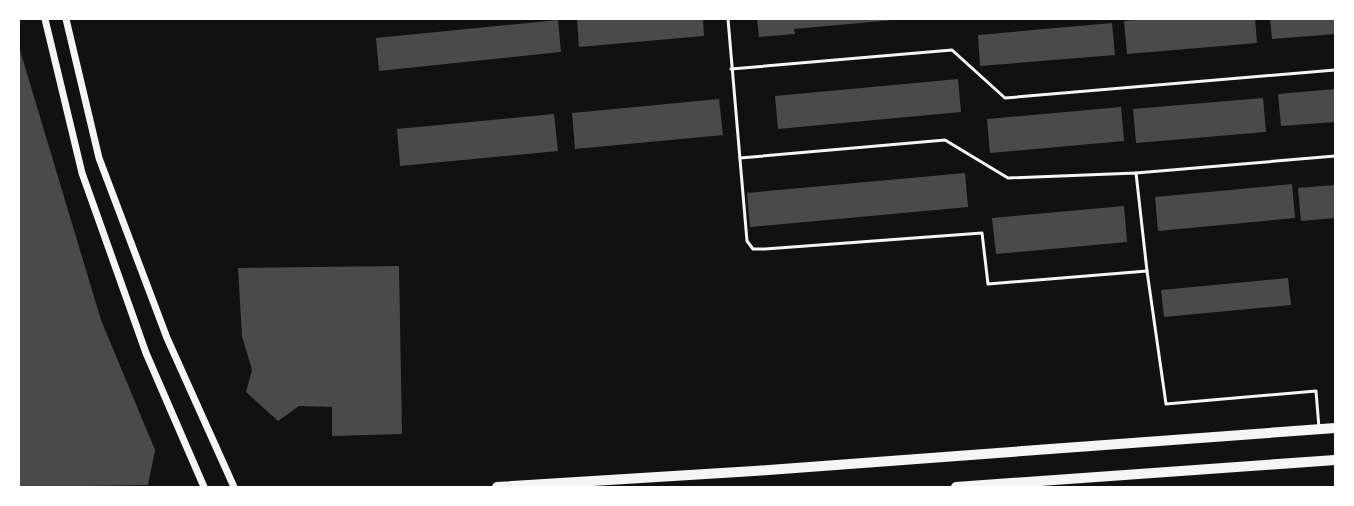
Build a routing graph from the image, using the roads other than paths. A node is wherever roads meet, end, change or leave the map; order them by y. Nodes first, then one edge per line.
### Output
1 (44, 19) edge
2 (66, 19) edge
3 (728, 19) edge
4 (731, 69) junction
5 (1335, 70) edge
6 (1335, 156) edge
7 (740, 158) junction
8 (1136, 173) junction
9 (1147, 271) junction
10 (1335, 428) edge
11 (1319, 429) junction
12 (1335, 460) edge
13 (204, 487) edge
14 (234, 487) edge
15 (497, 487) edge
16 (956, 487) edge

1 - 13 street
2 - 14 street
3 - 4 lane
4 - 5 lane
4 - 7 lane
6 - 8 lane
7 - 8 lane
7 - 9 lane
8 - 9 lane
9 - 11 lane
10 - 11 main road
11 - 15 main road
12 - 16 main road

